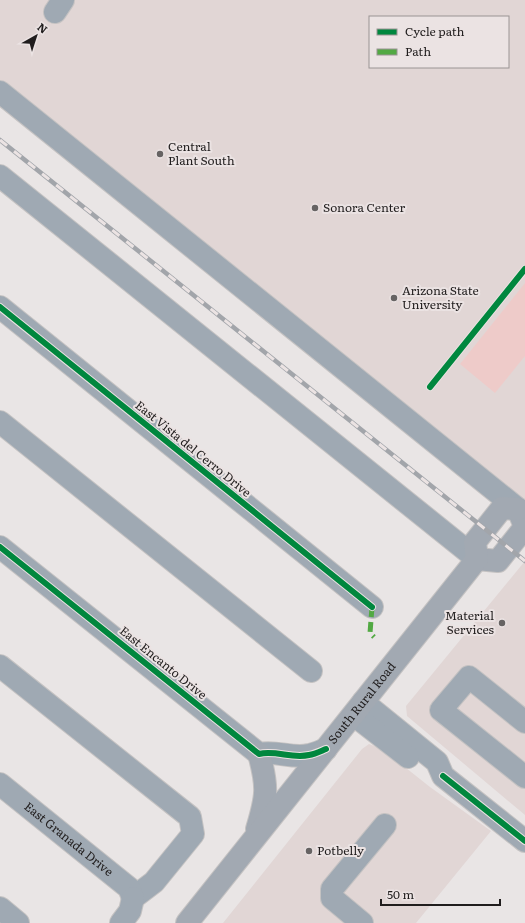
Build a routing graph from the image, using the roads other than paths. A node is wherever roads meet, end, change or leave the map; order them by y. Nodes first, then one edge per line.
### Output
1 (0, 92) edge
2 (0, 176) edge
3 (0, 307) edge
4 (0, 422) edge
5 (521, 505) edge
6 (0, 547) edge
7 (478, 559) junction
8 (372, 607) dead end
9 (0, 666) edge
10 (311, 671) dead end
11 (359, 708) junction
12 (525, 722) edge
13 (326, 749) junction
14 (259, 754) junction
15 (525, 777) edge
16 (0, 784) edge
17 (385, 825) dead end
18 (253, 840) junction
19 (525, 841) edge
20 (133, 898) junction
21 (0, 908) edge
22 (18, 923) edge
23 (121, 923) edge
24 (187, 923) edge
25 (362, 923) edge

1 - 5 street
2 - 7 street
3 - 8 street, East Vista del Cerro Drive
4 - 10 street
5 - 7 main road
5 - 7 main road
6 - 14 street, East Encanto Drive
7 - 11 main road, South Rural Road
9 - 20 street
11 - 13 main road, South Rural Road
11 - 19 street
12 - 15 street
13 - 14 street
13 - 18 main road, South Rural Road
14 - 18 main road
16 - 20 street, East Granada Drive
17 - 25 street
18 - 24 main road, South Rural Road
20 - 23 street
21 - 22 street

